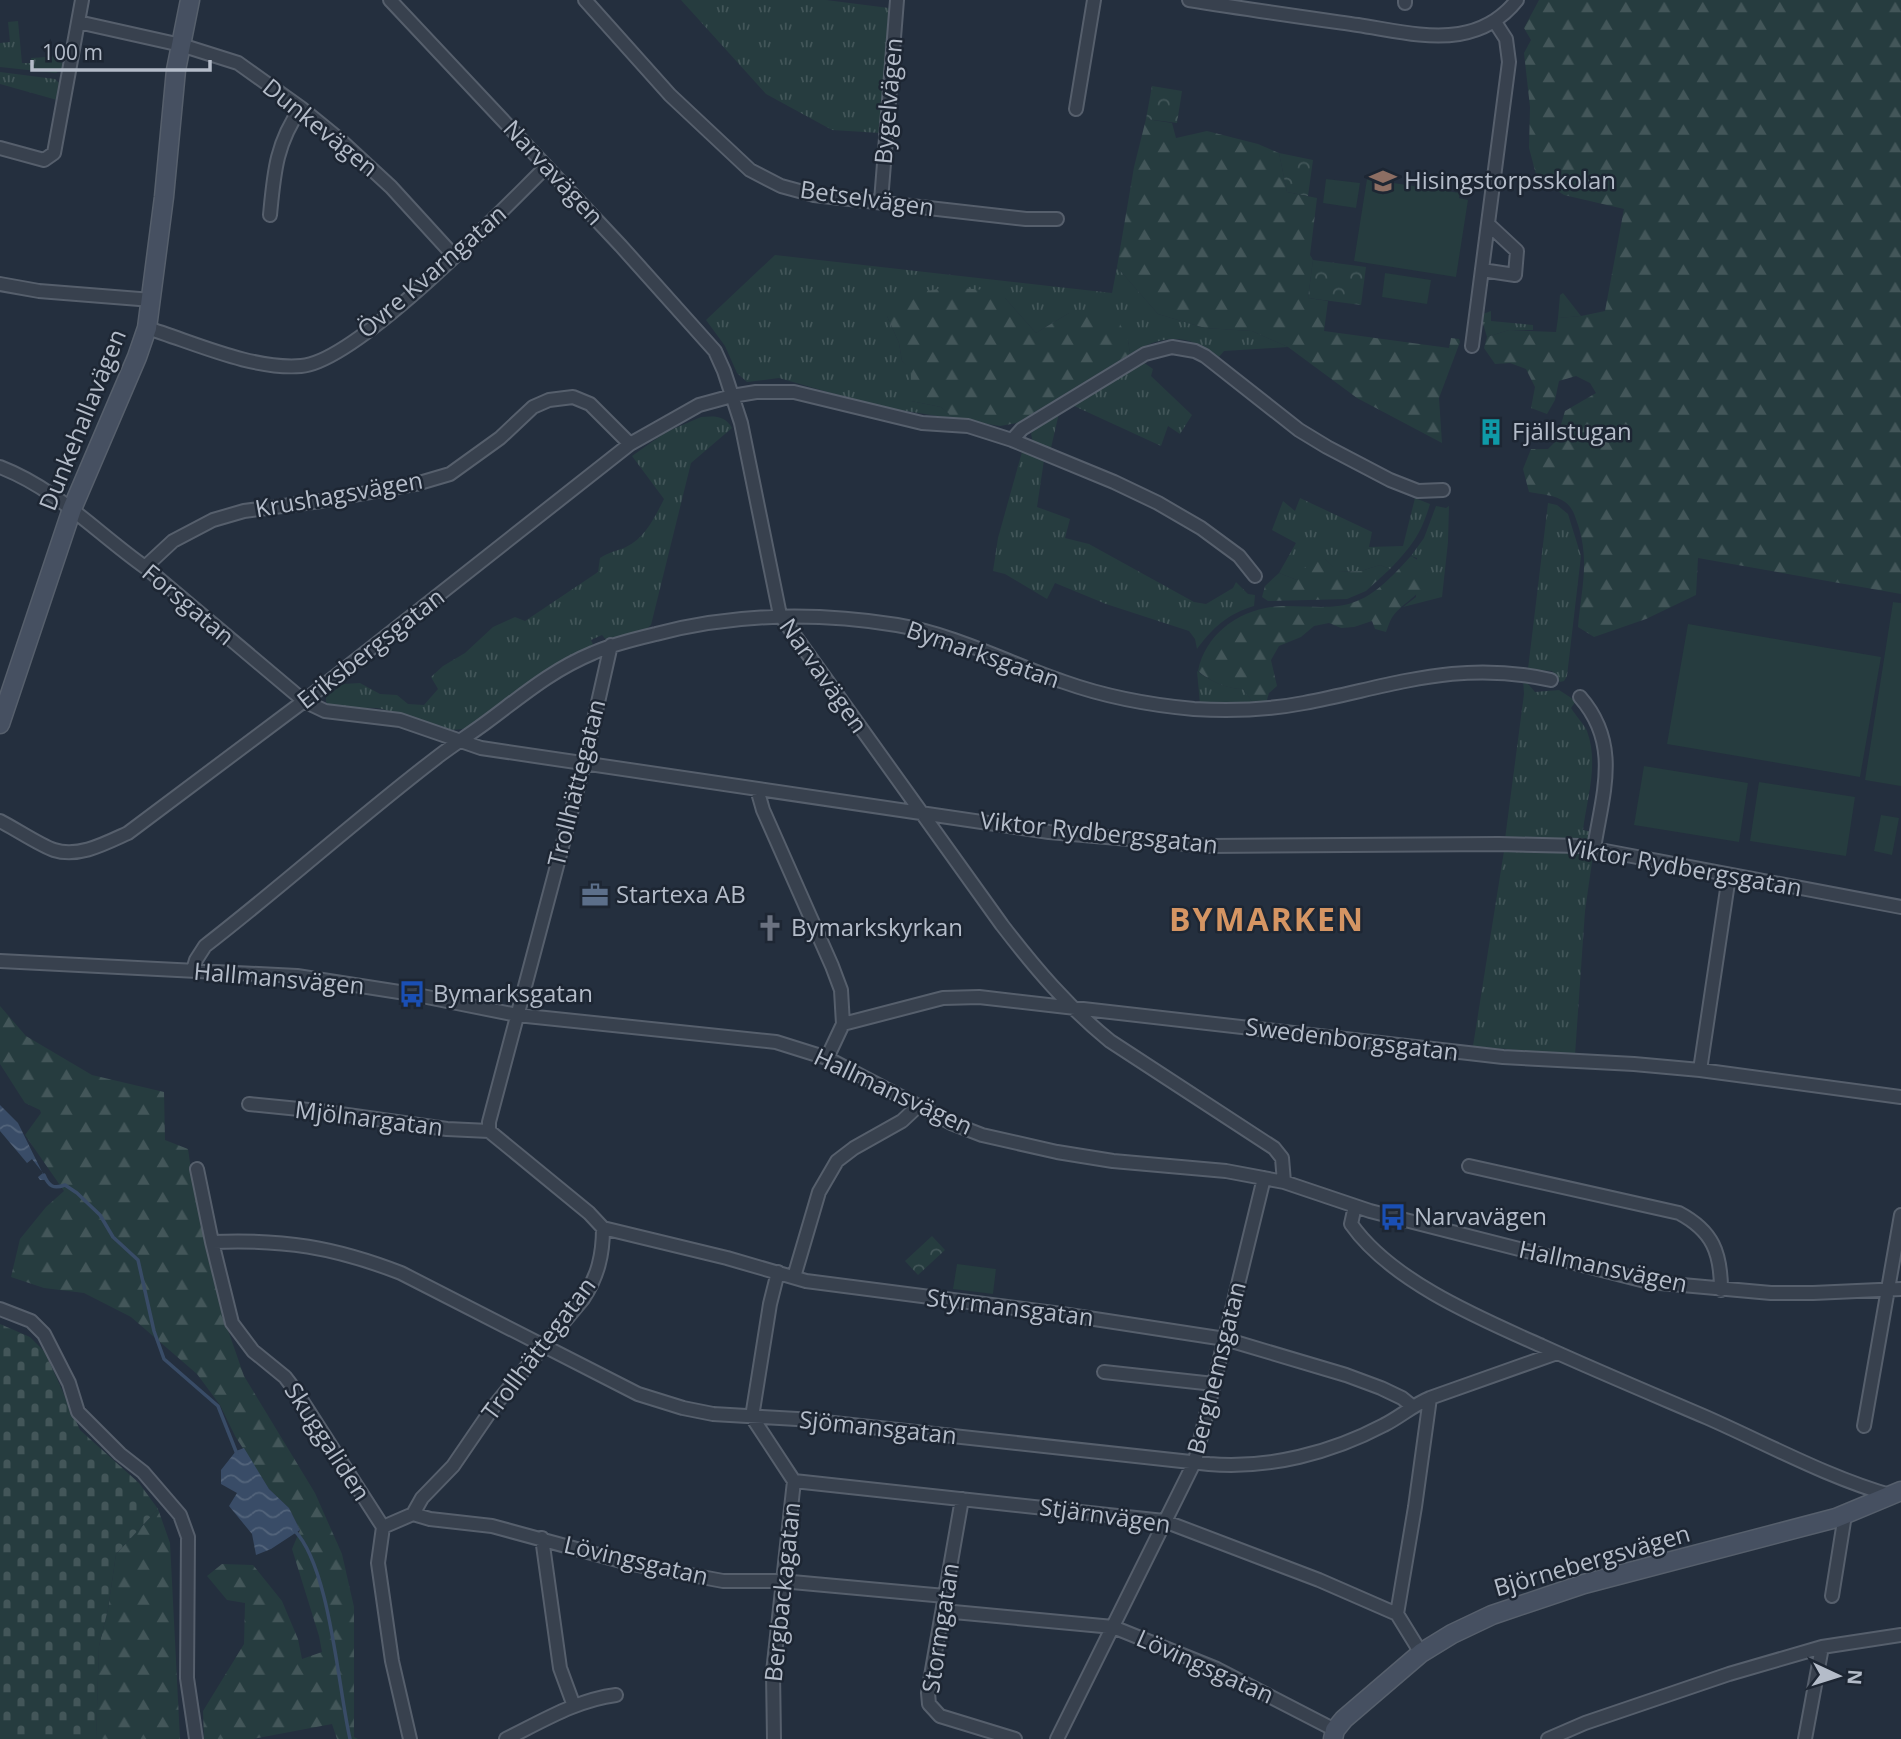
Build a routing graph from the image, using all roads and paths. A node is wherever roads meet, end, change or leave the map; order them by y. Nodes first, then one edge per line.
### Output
1 (82, 0) edge
2 (190, 0) edge
3 (390, 0) edge
4 (585, 0) edge
5 (897, 0) edge
6 (1094, 0) edge
7 (1189, 0) edge
8 (1517, 0) edge
9 (78, 22) junction
10 (1495, 22) junction
11 (181, 45) junction
12 (301, 108) junction
13 (1076, 109) dead end
14 (0, 148) edge
15 (546, 167) junction
16 (881, 201) junction
17 (270, 215) dead end
18 (1057, 219) dead end
19 (1488, 224) junction
20 (454, 256) junction
21 (1482, 270) junction
22 (0, 284) edge
23 (152, 300) junction
24 (147, 328) junction
25 (1472, 346) dead end
26 (732, 397) junction
27 (1012, 440) junction
28 (630, 444) junction
29 (0, 467) edge
30 (1443, 490) dead end
31 (72, 509) junction
32 (145, 567) junction
33 (1255, 576) dead end
34 (780, 615) junction
35 (611, 645) junction
36 (1551, 680) dead end
37 (1580, 697) dead end
38 (304, 701) junction
39 (0, 724) edge
40 (459, 741) junction
41 (584, 764) junction
42 (757, 789) junction
43 (919, 812) junction
44 (0, 821) edge
45 (1594, 848) junction
46 (1729, 876) junction
47 (1901, 907) edge
48 (0, 961) edge
49 (193, 970) junction
50 (1069, 1006) junction
51 (517, 1015) junction
52 (843, 1024) junction
53 (827, 1058) junction
54 (1700, 1070) junction
55 (1901, 1097) edge
56 (249, 1104) dead end
57 (918, 1107) junction
58 (489, 1131) junction
59 (1469, 1166) dead end
60 (197, 1169) dead end
61 (1264, 1178) junction
62 (1284, 1182) junction
63 (1355, 1206) junction
64 (1901, 1215) edge
65 (603, 1227) junction
66 (212, 1242) junction
67 (778, 1272) junction
68 (794, 1277) junction
69 (1901, 1289) edge
70 (1721, 1290) junction
71 (1887, 1290) junction
72 (0, 1309) edge
73 (1225, 1339) junction
74 (543, 1346) junction
75 (1558, 1353) junction
76 (1104, 1372) dead end
77 (1213, 1384) junction
78 (1430, 1398) junction
79 (1412, 1406) junction
80 (752, 1417) junction
81 (1864, 1426) dead end
82 (1195, 1461) junction
83 (794, 1480) junction
84 (1897, 1495) edge
85 (962, 1499) junction
86 (413, 1514) junction
87 (1845, 1515) junction
88 (1164, 1521) junction
89 (383, 1527) junction
90 (542, 1538) junction
91 (782, 1581) junction
92 (1832, 1595) dead end
93 (945, 1596) junction
94 (943, 1611) junction
95 (1397, 1614) junction
96 (1113, 1627) junction
97 (1901, 1635) edge
98 (1822, 1647) junction
99 (1421, 1653) junction
100 (616, 1695) dead end
101 (574, 1706) junction
102 (1334, 1735) edge
103 (196, 1739) edge
104 (410, 1739) edge
105 (506, 1739) edge
106 (774, 1739) edge
107 (1015, 1739) edge
108 (1057, 1739) edge
109 (1548, 1739) edge
110 (1805, 1739) edge

1 - 9 street
2 - 11 street, Dunkehallavägen
3 - 15 street, Narvavägen
4 - 16 street, Betselvägen
5 - 16 street, Bygelvägen
6 - 13 street
7 - 10 street
8 - 10 street
9 - 11 street, Dunkevägen
9 - 14 street
10 - 19 street
11 - 12 street, Dunkevägen
11 - 23 street, Dunkehallavägen
12 - 17 street
12 - 20 street, Dunkevägen
15 - 20 street, Övre Kvarngatan
15 - 26 street, Narvavägen
16 - 18 street, Betselvägen
19 - 21 street
19 - 21 street
20 - 24 street, Övre Kvarngatan
21 - 25 street
22 - 23 street
23 - 24 street, Dunkehallavägen
24 - 31 street, Dunkehallavägen
26 - 27 street, Eriksbergsgatan
26 - 28 street, Eriksbergsgatan
26 - 34 street, Narvavägen
27 - 30 street
27 - 33 street, Eriksbergsgatan
28 - 32 street, Krushagsvägen
28 - 38 street, Eriksbergsgatan
29 - 31 street, Forsgatan
31 - 32 street, Forsgatan
31 - 39 street, Dunkehallavägen
32 - 38 street, Forsgatan
34 - 35 street, Bymarksgatan
34 - 36 street, Bymarksgatan
34 - 43 street, Narvavägen
35 - 40 street, Bymarksgatan
35 - 41 street, Trollhättegatan
37 - 45 street
38 - 40 street, Viktor Rydbergsgatan
38 - 44 street, Eriksbergsgatan
40 - 41 street, Viktor Rydbergsgatan
40 - 49 street, Bymarksgatan
41 - 42 street, Viktor Rydbergsgatan
41 - 51 street, Trollhättegatan
42 - 43 street, Viktor Rydbergsgatan
42 - 52 street
43 - 45 street, Viktor Rydbergsgatan
43 - 50 street, Narvavägen
45 - 46 street, Viktor Rydbergsgatan
46 - 47 street, Viktor Rydbergsgatan
46 - 54 street
48 - 49 street, Hallmansvägen
49 - 51 street, Hallmansvägen
50 - 52 street, Swedenborgsgatan
50 - 54 street, Swedenborgsgatan
50 - 62 street, Narvavägen
51 - 53 street, Hallmansvägen
51 - 58 street, Trollhättegatan
52 - 53 street
53 - 57 street, Hallmansvägen
54 - 55 street, Swedenborgsgatan
56 - 58 street, Mjölnargatan
57 - 61 street, Hallmansvägen
57 - 68 street
58 - 65 street
59 - 70 street
60 - 66 street, Skuggaliden
61 - 62 street, Hallmansvägen
61 - 73 street, Berghemsgatan
62 - 63 street, Hallmansvägen
63 - 70 street, Hallmansvägen
63 - 75 street
64 - 71 street
65 - 67 street, Styrmansgatan
65 - 74 street, Trollhättegatan
66 - 74 street, Sjömansgatan
66 - 89 street, Skuggaliden
67 - 68 street, Styrmansgatan
67 - 80 street
68 - 73 street, Styrmansgatan
69 - 71 street, Hallmansvägen
70 - 71 street, Hallmansvägen
71 - 81 street
72 - 103 street
73 - 77 street, Berghemsgatan
73 - 79 street, Styrmansgatan
74 - 80 street, Sjömansgatan
74 - 86 street, Trollhättegatan
75 - 78 street, Sjömansgatan
75 - 84 street
76 - 77 street
77 - 82 street, Berghemsgatan
78 - 79 street, Sjömansgatan
78 - 95 street
79 - 82 street, Sjömansgatan
80 - 82 street, Sjömansgatan
80 - 83 street, Bergbackagatan
82 - 88 street, Berghemsgatan
83 - 85 street, Stjärnvägen
83 - 91 street, Bergbackagatan
84 - 87 street, Björnebergsvägen
85 - 88 street, Stjärnvägen
85 - 93 street, Stormgatan
86 - 89 street
86 - 90 street, Lövingsgatan
87 - 92 street
87 - 99 street, Björnebergsvägen
88 - 95 street, Stjärnvägen
88 - 96 street, Berghemsgatan
89 - 104 street
90 - 91 street, Lövingsgatan
90 - 101 street
91 - 93 street, Lövingsgatan
91 - 106 street, Bergbackagatan
93 - 94 street, Stormgatan
94 - 96 street, Lövingsgatan
94 - 107 street, Stormgatan
95 - 99 street
96 - 102 street, Lövingsgatan
96 - 108 street, Berghemsgatan
97 - 98 street
98 - 109 street
98 - 110 street
99 - 102 street, Björnebergsvägen
100 - 101 street
101 - 105 street

